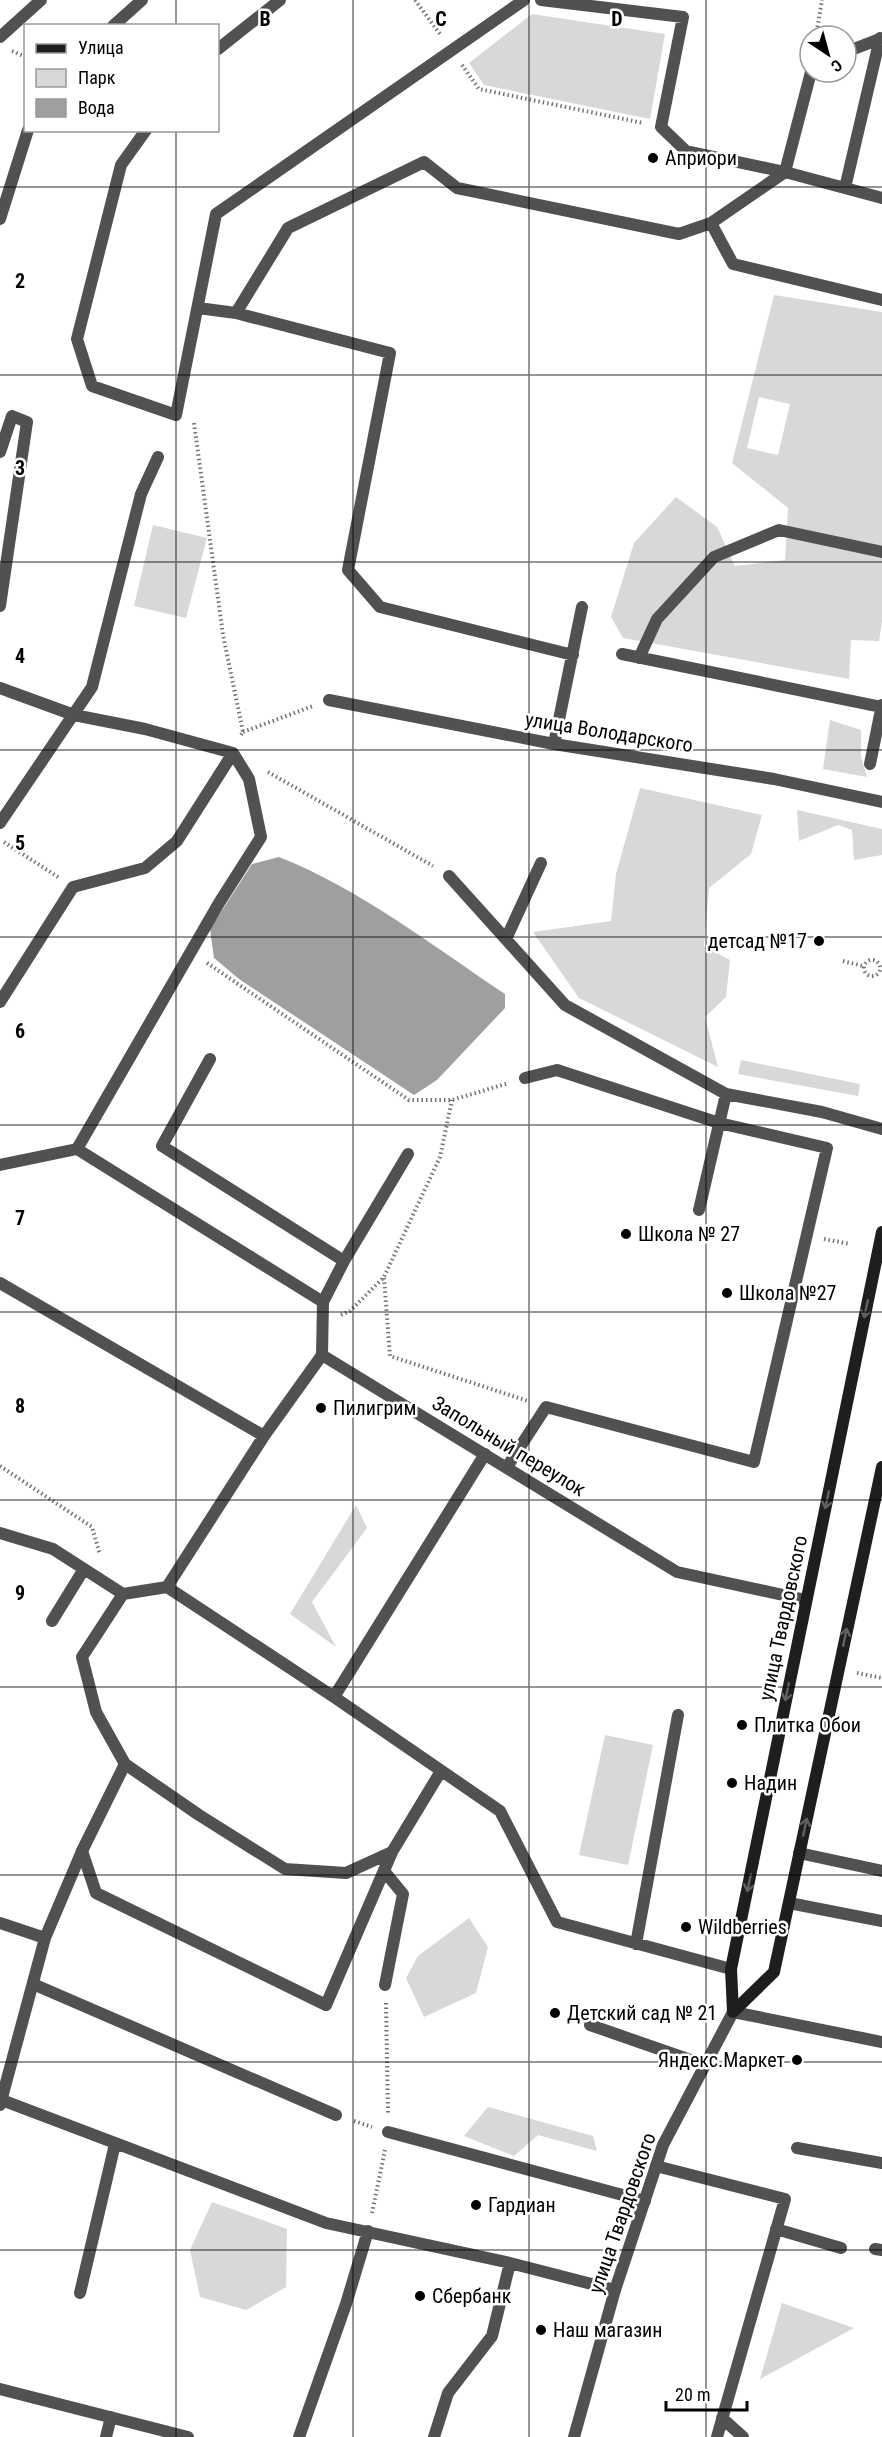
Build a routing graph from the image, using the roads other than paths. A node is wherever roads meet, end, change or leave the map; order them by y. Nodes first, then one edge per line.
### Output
1 (41, 0) edge
2 (142, 0) edge
3 (280, 0) edge
4 (524, 0) edge
5 (541, 0) edge
6 (115, 24) edge
7 (0, 37) edge
8 (881, 38) edge
9 (858, 47) edge
10 (219, 48) edge
11 (808, 84) edge
12 (27, 132) edge
13 (145, 132) edge
14 (785, 172) junction
15 (845, 188) junction
16 (882, 198) edge
17 (0, 219) edge
18 (711, 223) junction
19 (882, 300) edge
20 (198, 308) junction
21 (236, 313) junction
22 (0, 452) edge
23 (158, 457) dead end
24 (882, 552) edge
25 (0, 606) edge
26 (582, 607) dead end
27 (622, 654) dead end
28 (573, 655) junction
29 (639, 658) junction
30 (0, 688) edge
31 (329, 700) road end
32 (882, 706) edge
33 (74, 715) junction
34 (554, 744) junction
35 (233, 753) junction
36 (870, 764) dead end
37 (882, 802) edge
38 (0, 823) edge
39 (540, 863) dead end
40 (449, 876) road end
41 (506, 939) junction
42 (0, 1002) edge
43 (210, 1059) dead end
44 (525, 1078) road end
45 (726, 1094) junction
46 (719, 1124) junction
47 (882, 1129) edge
48 (77, 1149) junction
49 (408, 1154) dead end
50 (0, 1166) edge
51 (699, 1210) dead end
52 (882, 1232) edge
53 (344, 1261) junction
54 (0, 1282) edge
55 (323, 1302) junction
56 (322, 1354) junction
57 (264, 1436) junction
58 (485, 1454) junction
59 (507, 1467) junction
60 (882, 1467) edge
61 (877, 1517) edge
62 (0, 1533) edge
63 (84, 1569) junction
64 (167, 1587) junction
65 (123, 1594) junction
66 (806, 1600) junction
67 (52, 1622) dead end
68 (334, 1697) junction
69 (678, 1715) dead end
70 (126, 1764) junction
71 (441, 1771) junction
72 (82, 1851) junction
73 (392, 1852) junction
74 (799, 1853) junction
75 (384, 1870) junction
76 (882, 1871) edge
77 (789, 1903) junction
78 (882, 1921) edge
79 (0, 1923) edge
80 (45, 1938) junction
81 (636, 1944) junction
82 (731, 1969) junction
83 (33, 1984) junction
84 (386, 1985) road end
85 (733, 2012) junction
86 (590, 2025) dead end
87 (882, 2042) edge
88 (705, 2066) junction
89 (1, 2103) edge
90 (336, 2115) road end
91 (388, 2132) road end
92 (115, 2144) junction
93 (797, 2148) dead end
94 (882, 2163) edge
95 (656, 2166) junction
96 (645, 2201) junction
97 (776, 2229) junction
98 (368, 2232) junction
99 (841, 2248) dead end
100 (510, 2264) junction
101 (615, 2290) junction
102 (80, 2293) dead end
103 (0, 2389) edge
104 (111, 2417) junction
105 (722, 2418) junction
106 (106, 2437) edge
107 (188, 2437) edge
108 (299, 2437) edge
109 (434, 2437) edge
110 (574, 2437) edge
111 (717, 2437) edge
112 (743, 2437) edge

1 - 7 street
2 - 6 street
3 - 10 street
4 - 20 street
5 - 14 street
8 - 9 street
8 - 15 street
11 - 14 street
12 - 17 street
13 - 20 street
14 - 15 street
14 - 18 street
15 - 16 street
18 - 19 street
18 - 21 street
20 - 21 street
21 - 28 street
22 - 25 street
23 - 33 street
24 - 29 street
26 - 28 street
27 - 29 street
28 - 34 street
29 - 32 street
30 - 33 street
31 - 34 street, улица Володарского
32 - 36 street
33 - 35 street
33 - 38 street
34 - 37 street, улица Володарского
35 - 42 street
35 - 48 street
39 - 41 street
40 - 41 street
41 - 45 street
43 - 53 street
44 - 46 street
45 - 46 street
45 - 47 street
46 - 51 street
46 - 59 street
48 - 50 street
48 - 55 street
49 - 53 street
52 -> 66 street, улица Твардовского
53 - 55 street
54 - 57 street
55 - 56 street
56 - 57 street
56 - 58 street, Запольный переулок
57 - 64 street
58 - 59 street, Запольный переулок
58 - 68 street
59 - 66 street, Запольный переулок
60 - 61 street, улица Твардовского
74 -> 61 street, улица Твардовского
62 - 63 street
63 - 65 street
63 - 67 street
64 - 65 street
64 - 68 street
65 - 70 street
66 -> 82 street, улица Твардовского
68 - 71 street
69 - 81 street
70 - 72 street
70 - 73 street
71 - 73 street
71 - 81 street
72 - 75 street
72 - 80 street
73 - 75 street
74 - 76 street
74 - 77 street, улица Твардовского
75 - 84 street
77 - 78 street
77 - 85 street, улица Твардовского
79 - 80 street
80 - 83 street
81 - 82 street
82 - 85 street, улица Твардовского
83 - 89 street
83 - 90 street
85 - 87 street
85 - 88 street, улица Твардовского
86 - 88 street
88 - 95 street, улица Твардовского
89 - 92 street
91 - 96 street
92 - 98 street
92 - 102 street
93 - 94 street
95 - 96 street, улица Твардовского
95 - 97 street
96 - 101 street, улица Твардовского
97 - 99 street
97 - 105 street
98 - 100 street
98 - 108 street
100 - 101 street
100 - 109 street
101 - 110 street, улица Твардовского
103 - 104 street
104 - 106 street
104 - 107 street
105 - 111 street
105 - 112 street

